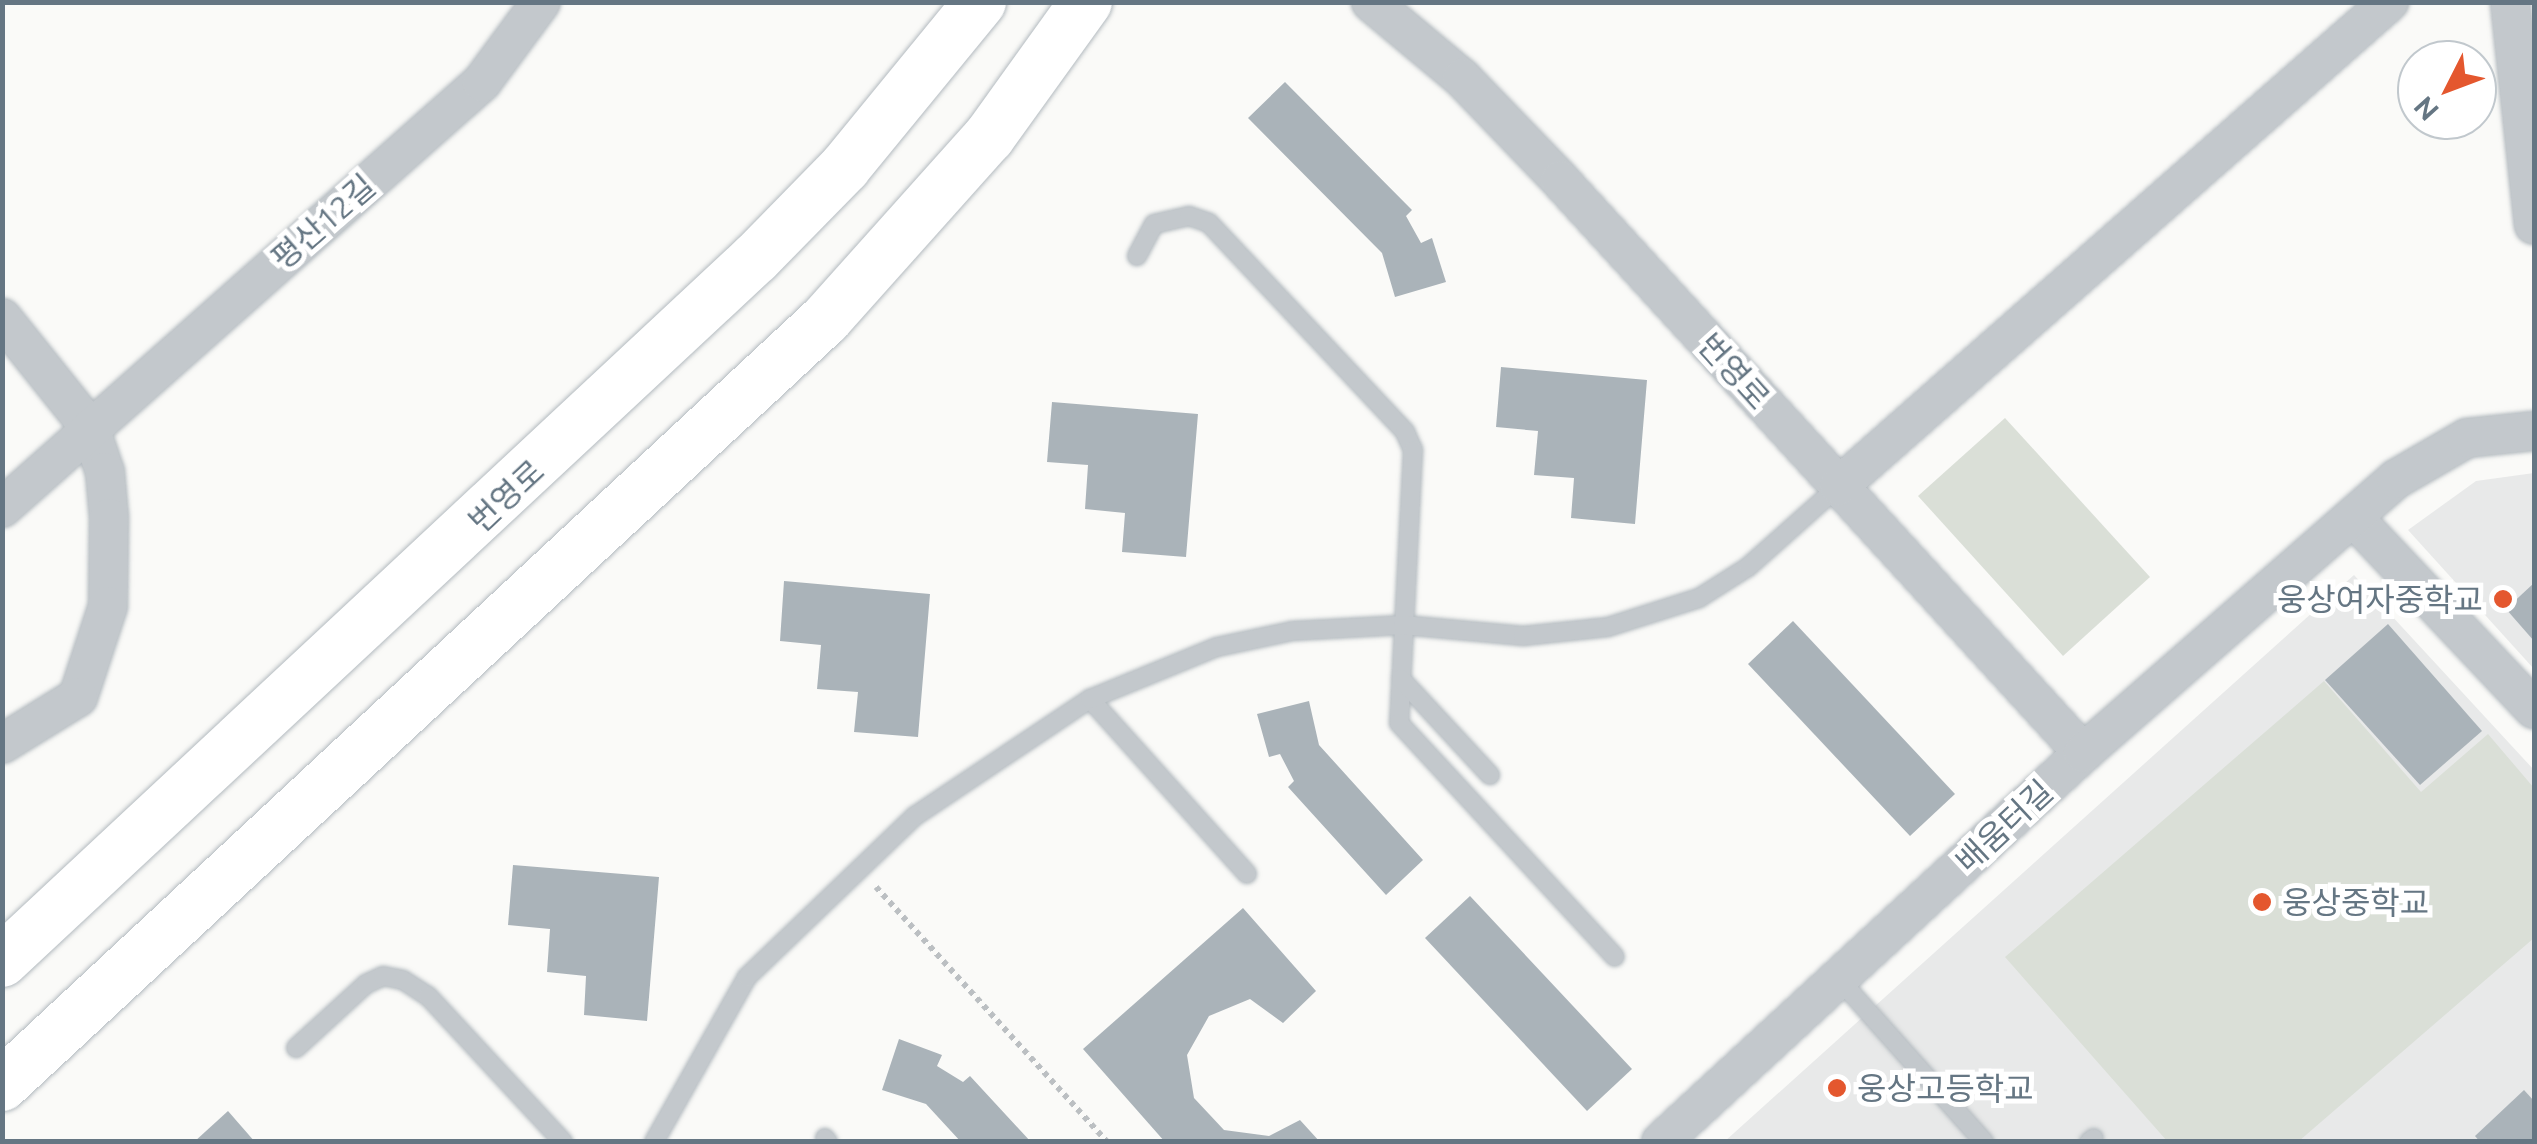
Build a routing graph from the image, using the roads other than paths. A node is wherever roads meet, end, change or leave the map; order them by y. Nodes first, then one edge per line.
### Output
1 (541, 2) edge
2 (980, 2) edge
3 (1086, 2) edge
4 (1372, 2) edge
5 (2389, 2) edge
6 (2510, 2) edge
7 (1050, 27) edge
8 (2534, 225) edge
9 (1137, 256) dead end
10 (2, 318) edge
11 (90, 428) junction
12 (2534, 431) edge
13 (1839, 486) junction
14 (2, 508) edge
15 (2354, 517) junction
16 (1403, 625) junction
17 (1400, 679) junction
18 (1090, 699) junction
19 (2534, 710) edge
20 (2, 744) edge
21 (2083, 753) junction
22 (1490, 775) dead end
23 (1247, 874) dead end
24 (1616, 958) dead end
25 (2, 961) edge
26 (1838, 978) junction
27 (296, 1048) dead end
28 (2, 1085) edge
29 (563, 1142) edge
30 (654, 1142) edge
31 (1661, 1142) edge
32 (1984, 1142) edge

1 - 11 street, 평산12길
2 - 25 main road, 번영로
3 - 7 main road
4 - 13 street, 번영로
5 - 13 street
6 - 8 street
7 - 28 main road
9 - 16 lane
10 - 11 street
11 - 14 street, 평산12길
11 - 20 street
12 - 15 street, 배움터길
13 - 16 lane
13 - 21 street, 번영로
15 - 19 street
15 - 21 street, 배움터길
16 - 17 lane
16 - 18 lane
17 - 22 lane
17 - 24 lane
18 - 23 lane
18 - 30 lane
21 - 26 street, 배움터길
26 - 31 street, 배움터길
26 - 32 lane
27 - 29 lane

